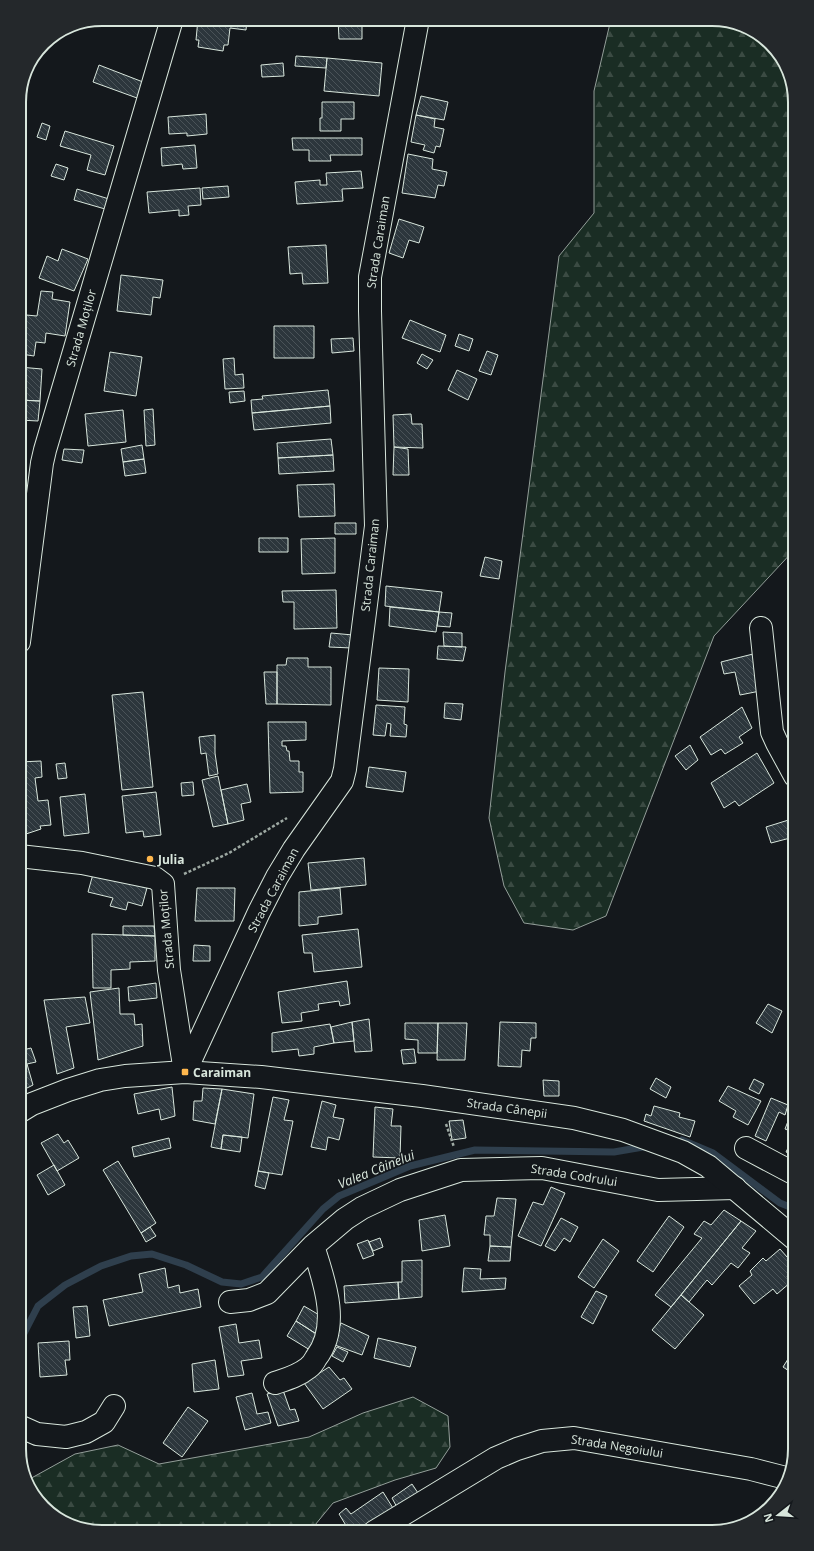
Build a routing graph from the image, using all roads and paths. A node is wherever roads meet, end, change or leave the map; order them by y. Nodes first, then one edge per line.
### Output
1 (170, 26) edge
2 (417, 26) edge
3 (26, 588) edge
4 (761, 628) dead end
5 (788, 764) edge
6 (287, 817) dead end
7 (26, 857) edge
8 (163, 884) junction
9 (185, 1072) junction
10 (26, 1108) edge
11 (746, 1148) dead end
12 (788, 1170) edge
13 (735, 1188) junction
14 (788, 1233) edge
15 (313, 1246) junction
16 (230, 1302) dead end
17 (275, 1383) dead end
18 (114, 1406) dead end
19 (26, 1429) edge
20 (782, 1477) edge
21 (386, 1525) edge

1 - 3 street, Strada Moților
2 - 9 street, Strada Caraiman
4 - 5 street
6 - 8 path
7 - 8 street, Strada Moților
8 - 9 street, Strada Moților
9 - 10 street, Strada Cânepii
9 - 13 street, Strada Cânepii
11 - 12 street
13 - 14 street, Strada Cânepii
13 - 15 street, Strada Codrului
15 - 16 street, Strada Codrului
15 - 17 street
18 - 19 street
20 - 21 street, Strada Negoiului

